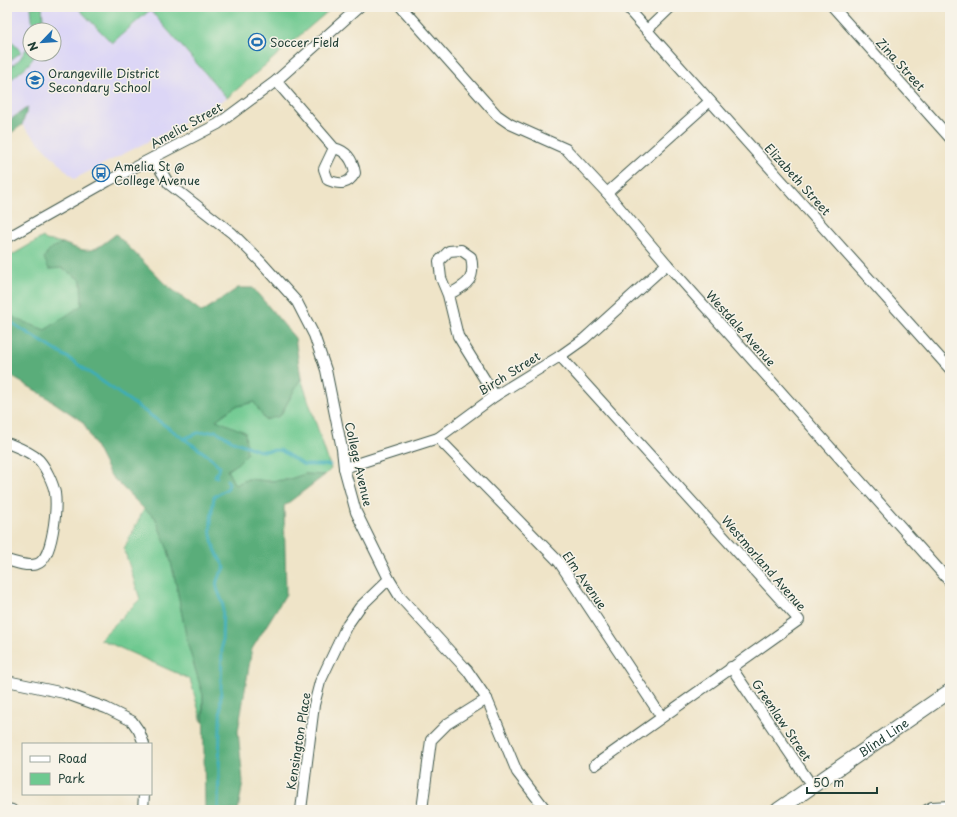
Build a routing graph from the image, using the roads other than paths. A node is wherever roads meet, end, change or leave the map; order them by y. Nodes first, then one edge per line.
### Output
1 (359, 7) edge
2 (401, 7) edge
3 (626, 7) edge
4 (671, 7) edge
5 (833, 7) edge
6 (647, 30) junction
7 (276, 81) junction
8 (710, 101) junction
9 (950, 138) edge
10 (334, 148) dead end
11 (153, 158) junction
12 (607, 193) junction
13 (7, 238) edge
14 (667, 264) junction
15 (448, 295) dead end
16 (560, 356) junction
17 (950, 370) edge
18 (495, 396) junction
19 (438, 438) junction
20 (7, 443) edge
21 (344, 468) junction
22 (7, 560) edge
23 (389, 579) junction
24 (950, 582) edge
25 (732, 667) junction
26 (7, 681) edge
27 (950, 692) edge
28 (487, 699) junction
29 (661, 716) junction
30 (144, 743) edge
31 (595, 764) dead end
32 (812, 786) junction
33 (144, 795) edge
34 (950, 806) edge
35 (7, 809) edge
36 (12, 810) edge
37 (142, 810) edge
38 (301, 810) edge
39 (422, 810) edge
40 (546, 810) edge
41 (778, 810) edge
42 (927, 810) edge

1 - 7 street, Amelia Street
2 - 12 street, Westdale Avenue
3 - 6 street, Elizabeth Street
4 - 6 street
5 - 9 street, Zina Street
6 - 8 street, Elizabeth Street
7 - 10 street
7 - 11 street, Amelia Street
8 - 12 street
8 - 17 street, Elizabeth Street
11 - 13 street, Amelia Street
11 - 21 street, College Avenue
12 - 14 street, Westdale Avenue
14 - 16 street, Birch Street
14 - 24 street, Westdale Avenue
15 - 18 street
16 - 18 street, Birch Street
16 - 25 street, Westmorland Avenue
18 - 19 street, Birch Street
19 - 21 street, Birch Street
19 - 29 street, Elm Avenue
20 - 22 street
21 - 23 street, College Avenue
23 - 28 street, College Avenue
23 - 38 street, Kensington Place
25 - 29 street, Westmorland Avenue
25 - 32 street, Greenlaw Street
26 - 30 street
27 - 32 street, Blind Line
28 - 39 street
28 - 40 street, College Avenue
29 - 31 street, Westmorland Avenue
32 - 41 street, Blind Line
33 - 37 street
34 - 42 street
35 - 36 street

